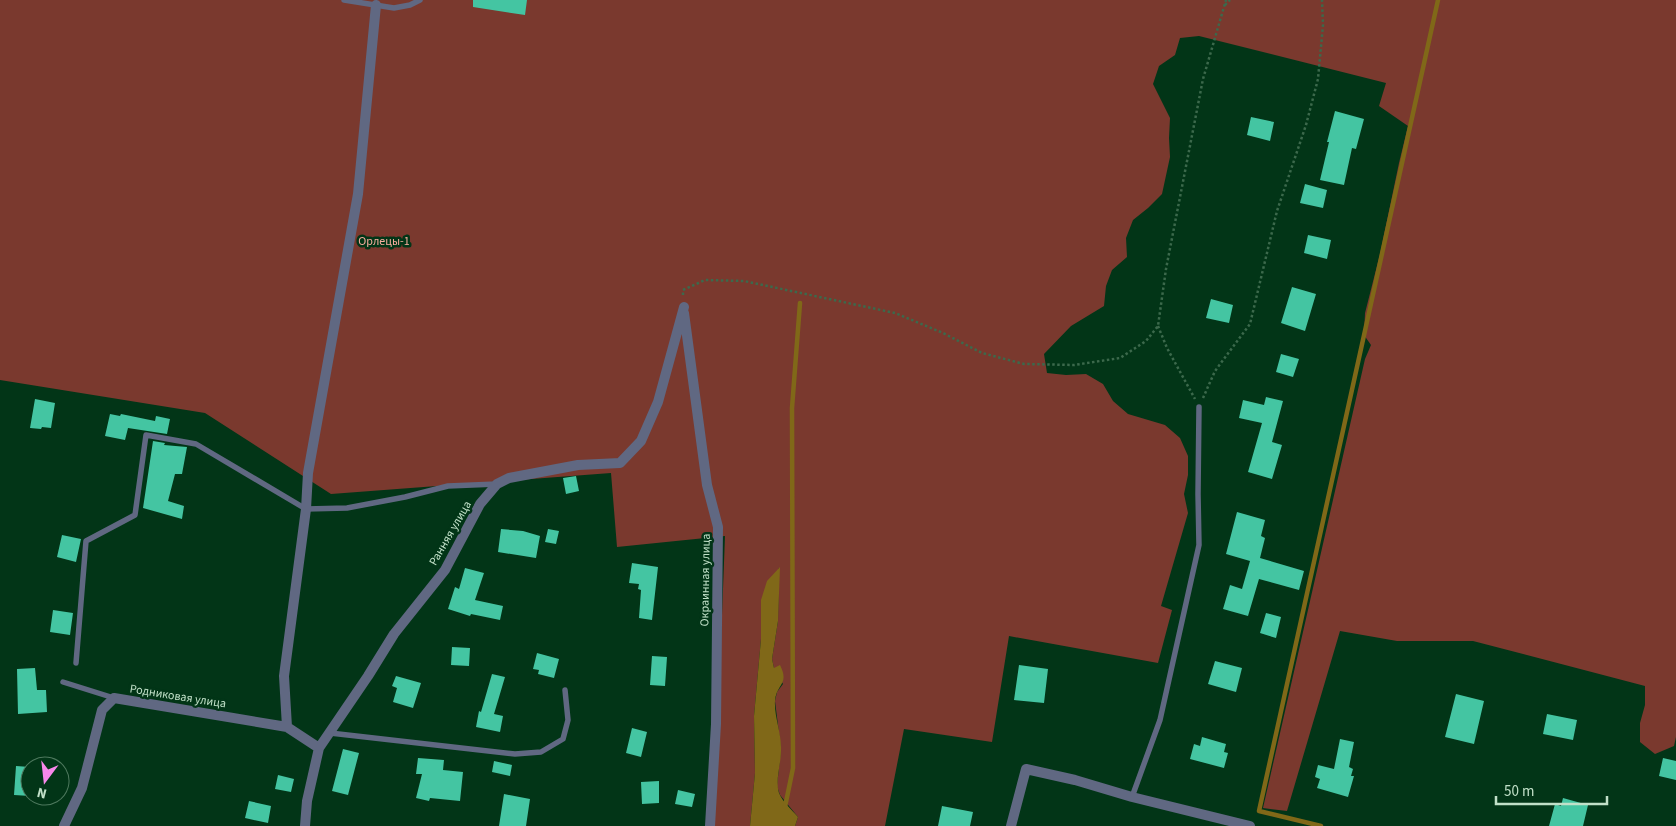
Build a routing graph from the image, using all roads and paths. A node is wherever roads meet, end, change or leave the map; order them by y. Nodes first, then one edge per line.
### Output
1 (344, 0) edge
2 (420, 0) edge
3 (1226, 0) edge
4 (1230, 0) edge
5 (1322, 0) edge
6 (376, 5) junction
7 (1224, 6) junction
8 (684, 307) junction
9 (1158, 326) junction
10 (1199, 407) junction
11 (497, 484) junction
12 (306, 508) junction
13 (76, 663) dead end
14 (63, 682) dead end
15 (565, 690) dead end
16 (114, 698) junction
17 (287, 727) junction
18 (330, 733) junction
19 (319, 748) junction
20 (1132, 797) junction
21 (64, 826) edge
22 (304, 826) edge
23 (710, 826) edge
24 (1010, 826) edge
25 (1250, 826) edge

1 - 6 lane
2 - 6 lane
3 - 7 path
4 - 7 path
5 - 10 path
6 - 12 street
7 - 9 path
8 - 9 path
8 - 11 street
8 - 23 street, Окраинная улица
9 - 10 path
10 - 20 lane
11 - 12 lane
11 - 18 street, Ранняя улица
12 - 13 lane
12 - 17 street
14 - 16 lane
15 - 18 lane
16 - 17 street, Родниковая улица
16 - 21 street, Родниковая улица
17 - 19 street
18 - 19 street, Ранняя улица
19 - 22 street, Ранняя улица
20 - 24 street
20 - 25 street

